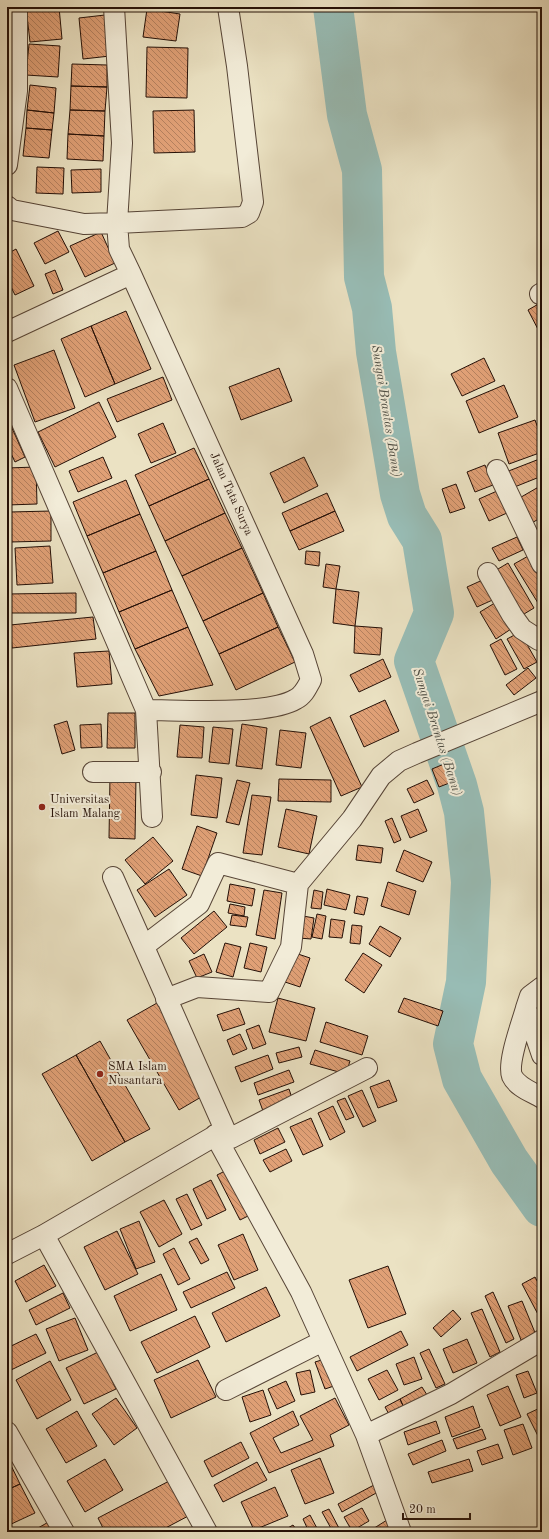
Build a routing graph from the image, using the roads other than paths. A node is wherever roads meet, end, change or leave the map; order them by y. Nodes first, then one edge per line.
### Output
1 (17, 7) edge
2 (114, 7) edge
3 (228, 7) edge
4 (7, 165) edge
5 (7, 206) edge
6 (117, 223) junction
7 (131, 274) junction
8 (7, 332) edge
9 (7, 388) edge
10 (497, 470) dead end
11 (542, 564) edge
12 (488, 573) dead end
13 (541, 640) edge
14 (542, 701) edge
15 (146, 710) junction
16 (93, 772) dead end
17 (150, 772) junction
18 (152, 817) dead end
19 (113, 877) dead end
20 (298, 884) junction
21 (144, 946) junction
22 (542, 987) edge
23 (166, 999) junction
24 (526, 1008) junction
25 (542, 1055) edge
26 (367, 1068) dead end
27 (542, 1098) edge
28 (220, 1132) junction
29 (44, 1236) junction
30 (7, 1254) edge
31 (542, 1340) edge
32 (322, 1341) junction
33 (226, 1390) dead end
34 (7, 1432) edge
35 (366, 1435) junction
36 (202, 1530) edge
37 (64, 1532) edge
38 (401, 1532) edge

1 - 4 street
2 - 6 street, Jalan Tata Surya
3 - 6 street
5 - 6 street
6 - 7 street, Jalan Tata Surya
7 - 8 street
7 - 15 street, Jalan Tata Surya
9 - 15 street
10 - 11 street
12 - 13 street
14 - 20 street
15 - 17 street
16 - 17 street
17 - 18 street
19 - 21 street
20 - 21 street
20 - 23 street
21 - 23 street
22 - 24 street
23 - 28 street
24 - 25 street
24 - 27 street
26 - 28 street
28 - 29 street
28 - 32 street
29 - 30 street
29 - 36 street
31 - 35 street
32 - 33 street
32 - 35 street
34 - 37 street
35 - 38 street

